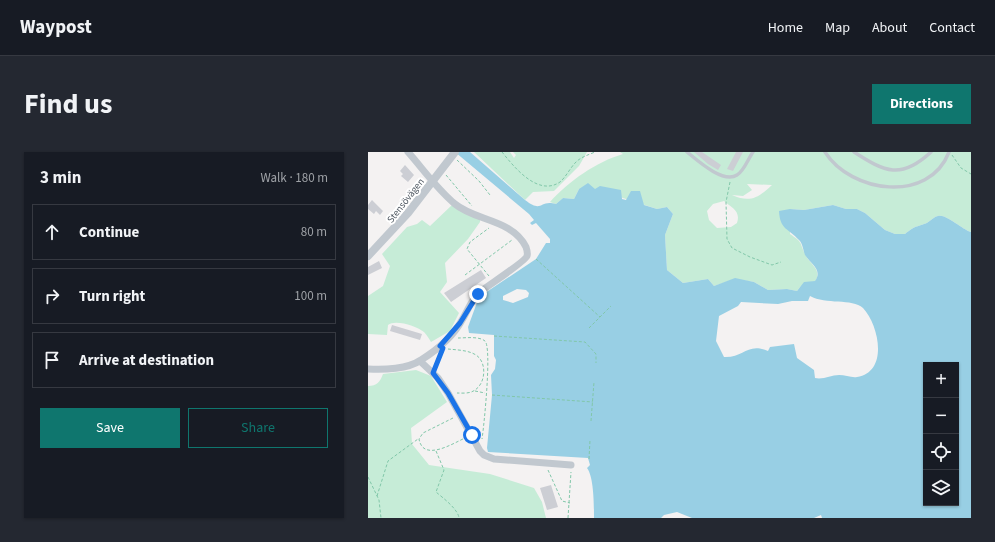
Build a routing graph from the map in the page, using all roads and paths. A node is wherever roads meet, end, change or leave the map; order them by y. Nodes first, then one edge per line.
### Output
1 (408, 152) edge
2 (502, 152) edge
3 (595, 152) edge
4 (688, 152) edge
5 (753, 152) edge
6 (826, 152) edge
7 (854, 152) edge
8 (931, 152) edge
9 (949, 152) edge
10 (453, 154) edge
11 (441, 170) junction
12 (971, 174) edge
13 (730, 178) junction
14 (433, 181) junction
15 (490, 195) dead end
16 (479, 215) junction
17 (492, 220) junction
18 (518, 236) junction
19 (368, 256) edge
20 (536, 259) dead end
21 (781, 262) dead end
22 (479, 265) junction
23 (465, 275) dead end
24 (493, 282) junction
25 (611, 306) dead end
26 (600, 317) junction
27 (589, 328) dead end
28 (494, 336) dead end
29 (453, 338) dead end
30 (420, 361) junction
31 (596, 364) dead end
32 (368, 369) edge
33 (433, 373) junction
34 (594, 382) dead end
35 (474, 391) junction
36 (448, 393) junction
37 (486, 393) junction
38 (492, 395) dead end
39 (593, 402) junction
40 (460, 413) junction
41 (591, 421) dead end
42 (472, 435) junction
43 (419, 439) junction
44 (590, 440) dead end
45 (479, 448) junction
46 (435, 450) junction
47 (589, 459) dead end
48 (548, 463) junction
49 (571, 465) joint
50 (368, 477) edge
51 (377, 496) junction
52 (570, 502) junction
53 (381, 518) edge
54 (459, 518) edge
55 (568, 518) edge

1 - 14 street
2 - 3 path
4 - 13 lane
5 - 13 lane
6 - 9 lane
7 - 8 lane
9 - 12 path
10 - 11 street, Stensövägen
10 - 15 path
11 - 14 street, Stensövägen
11 - 16 path
13 - 21 path
14 - 16 street
14 - 19 street, Stensövägen
16 - 17 street
17 - 18 street
17 - 22 path
18 - 22 path
18 - 24 street
20 - 26 path
22 - 23 path
22 - 24 path
24 - 30 street
25 - 26 path
26 - 27 path
28 - 31 path
29 - 37 path
30 - 32 street
30 - 33 street
33 - 35 path
33 - 36 street
34 - 39 path
35 - 36 path
35 - 37 path
36 - 40 street
37 - 45 path
38 - 39 path
39 - 41 path
40 - 42 street
40 - 43 path
42 - 45 street
42 - 46 path
43 - 46 path
43 - 51 path
44 - 47 path
45 - 48 street
46 - 54 path
48 - 49 street
48 - 52 path
49 - 52 path
50 - 51 path
51 - 53 path
52 - 55 path

